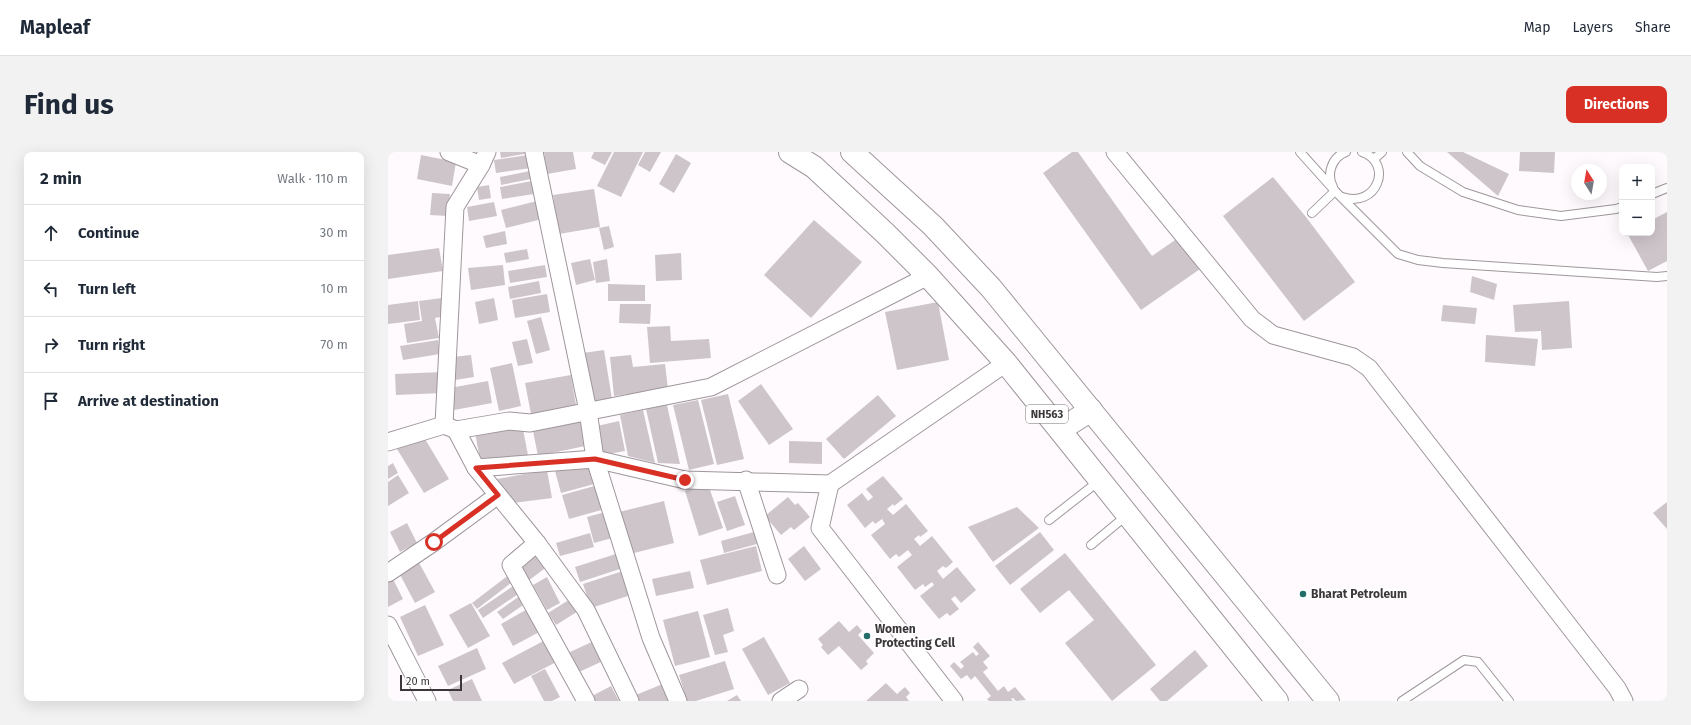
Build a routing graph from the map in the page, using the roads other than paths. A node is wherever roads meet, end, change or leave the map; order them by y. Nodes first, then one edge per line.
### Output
1 (449, 152) edge
2 (534, 152) edge
3 (790, 152) edge
4 (852, 152) edge
5 (1115, 152) edge
6 (1300, 152) edge
7 (1346, 152) edge
8 (1362, 152) edge
9 (1382, 152) edge
10 (1406, 152) edge
11 (484, 158) edge
12 (1374, 159) junction
13 (1667, 188) edge
14 (1335, 191) junction
15 (1655, 193) edge
16 (1619, 208) edge
17 (1312, 213) dead end
18 (928, 276) junction
19 (1667, 276) edge
20 (1006, 363) junction
21 (1091, 410) junction
22 (588, 411) junction
23 (450, 428) junction
24 (1060, 430) junction
25 (388, 442) edge
26 (595, 459) junction
27 (476, 468) junction
28 (746, 480) junction
29 (1100, 480) junction
30 (830, 484) junction
31 (498, 495) junction
32 (1128, 515) junction
33 (1049, 520) dead end
34 (537, 543) junction
35 (1091, 545) dead end
36 (388, 573) edge
37 (777, 575) dead end
38 (388, 625) edge
39 (799, 689) dead end
40 (427, 701) edge
41 (586, 701) edge
42 (630, 701) edge
43 (678, 701) edge
44 (781, 701) edge
45 (954, 701) edge
46 (1277, 701) edge
47 (1328, 701) edge
48 (1402, 701) edge
49 (1509, 701) edge
50 (1624, 701) edge

1 - 11 street
2 - 22 street
3 - 18 highway, NH563
4 - 21 highway, NH563
5 - 50 street
6 - 14 lane
7 - 14 lane
8 - 12 lane
9 - 12 lane
10 - 16 lane
11 - 23 street
12 - 14 lane
13 - 15 lane
14 - 17 lane
14 - 19 lane
18 - 20 highway, NH563
18 - 22 street
20 - 24 highway, NH563
20 - 30 street
21 - 24 highway
21 - 47 highway, NH563
22 - 23 street
22 - 26 street
23 - 25 street
23 - 27 street
24 - 29 highway, NH563
26 - 27 street
26 - 28 street
26 - 43 street
27 - 31 street
28 - 30 street
28 - 37 street
29 - 32 highway, NH563
29 - 33 lane
30 - 45 street
31 - 34 street
31 - 36 street
32 - 35 lane
32 - 46 highway, NH563
34 - 41 street
34 - 42 street
38 - 40 street
39 - 44 street
48 - 49 lane

